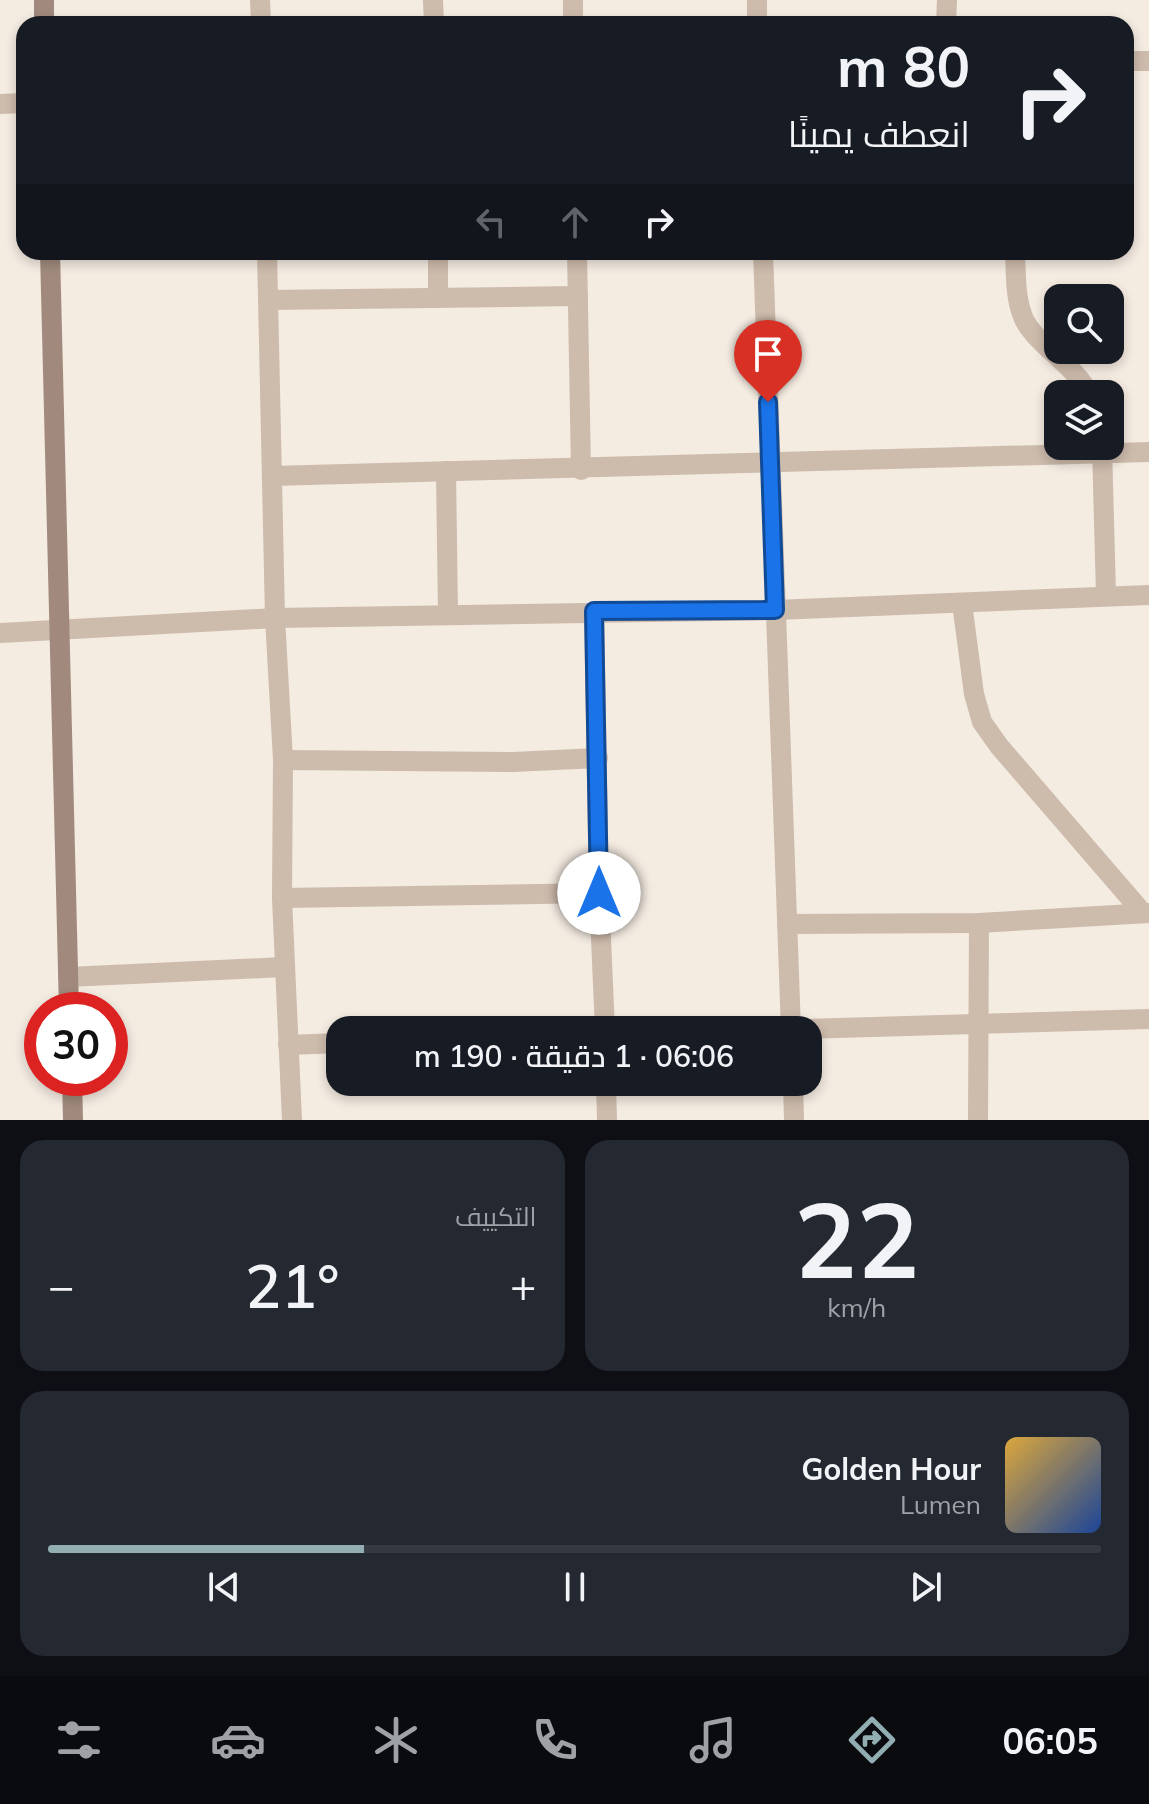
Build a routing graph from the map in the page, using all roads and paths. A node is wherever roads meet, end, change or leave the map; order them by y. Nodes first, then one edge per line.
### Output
1 (50, 260) edge
2 (267, 260) edge
3 (438, 260) edge
4 (577, 260) edge
5 (763, 260) edge
6 (1016, 260) edge
7 (578, 296) junction
8 (438, 298) junction
9 (268, 300) junction
10 (1082, 380) edge
11 (1124, 451) edge
12 (1044, 452) edge
13 (1149, 452) edge
14 (1103, 460) edge
15 (770, 462) junction
16 (581, 470) junction
17 (446, 471) junction
18 (272, 476) junction
19 (1106, 595) junction
20 (1149, 595) edge
21 (962, 603) junction
22 (775, 610) junction
23 (594, 611) junction
24 (448, 615) junction
25 (275, 618) junction
26 (60, 631) junction
27 (0, 633) edge
28 (598, 758) junction
29 (283, 760) junction
30 (599, 893) junction
31 (282, 898) junction
32 (1146, 913) edge
33 (979, 923) junction
34 (787, 924) junction
35 (284, 967) junction
36 (68, 977) junction
37 (68, 992) edge
38 (604, 1016) edge
39 (790, 1016) edge
40 (1149, 1019) edge
41 (979, 1024) junction
42 (822, 1029) edge
43 (326, 1044) edge
44 (288, 1045) junction
45 (72, 1096) edge
46 (606, 1096) edge
47 (793, 1096) edge
48 (73, 1120) edge
49 (292, 1120) edge
50 (607, 1120) edge
51 (794, 1120) edge
52 (978, 1120) edge

1 - 26 main road
2 - 9 street
3 - 8 street
4 - 7 street
5 - 15 street
6 - 10 street
7 - 8 street
7 - 16 street
8 - 9 street
9 - 18 street
11 - 13 street
12 - 15 street
14 - 19 street
15 - 16 street
15 - 22 street
16 - 17 street
17 - 18 street
17 - 24 street
18 - 25 street
19 - 20 street
19 - 21 street
21 - 22 street
21 - 32 street
22 - 23 street
22 - 34 street
23 - 24 street
23 - 28 street
24 - 25 street
25 - 26 street
25 - 29 street
26 - 27 street
26 - 36 main road
28 - 29 street
28 - 30 street
29 - 31 street
30 - 31 street
30 - 38 street
31 - 35 street
32 - 33 street
33 - 34 street
33 - 41 street
34 - 39 street
35 - 36 street
35 - 44 street
36 - 37 main road
40 - 41 street
41 - 42 street
41 - 52 street
43 - 44 street
44 - 49 street
45 - 48 main road
46 - 50 street
47 - 51 street

